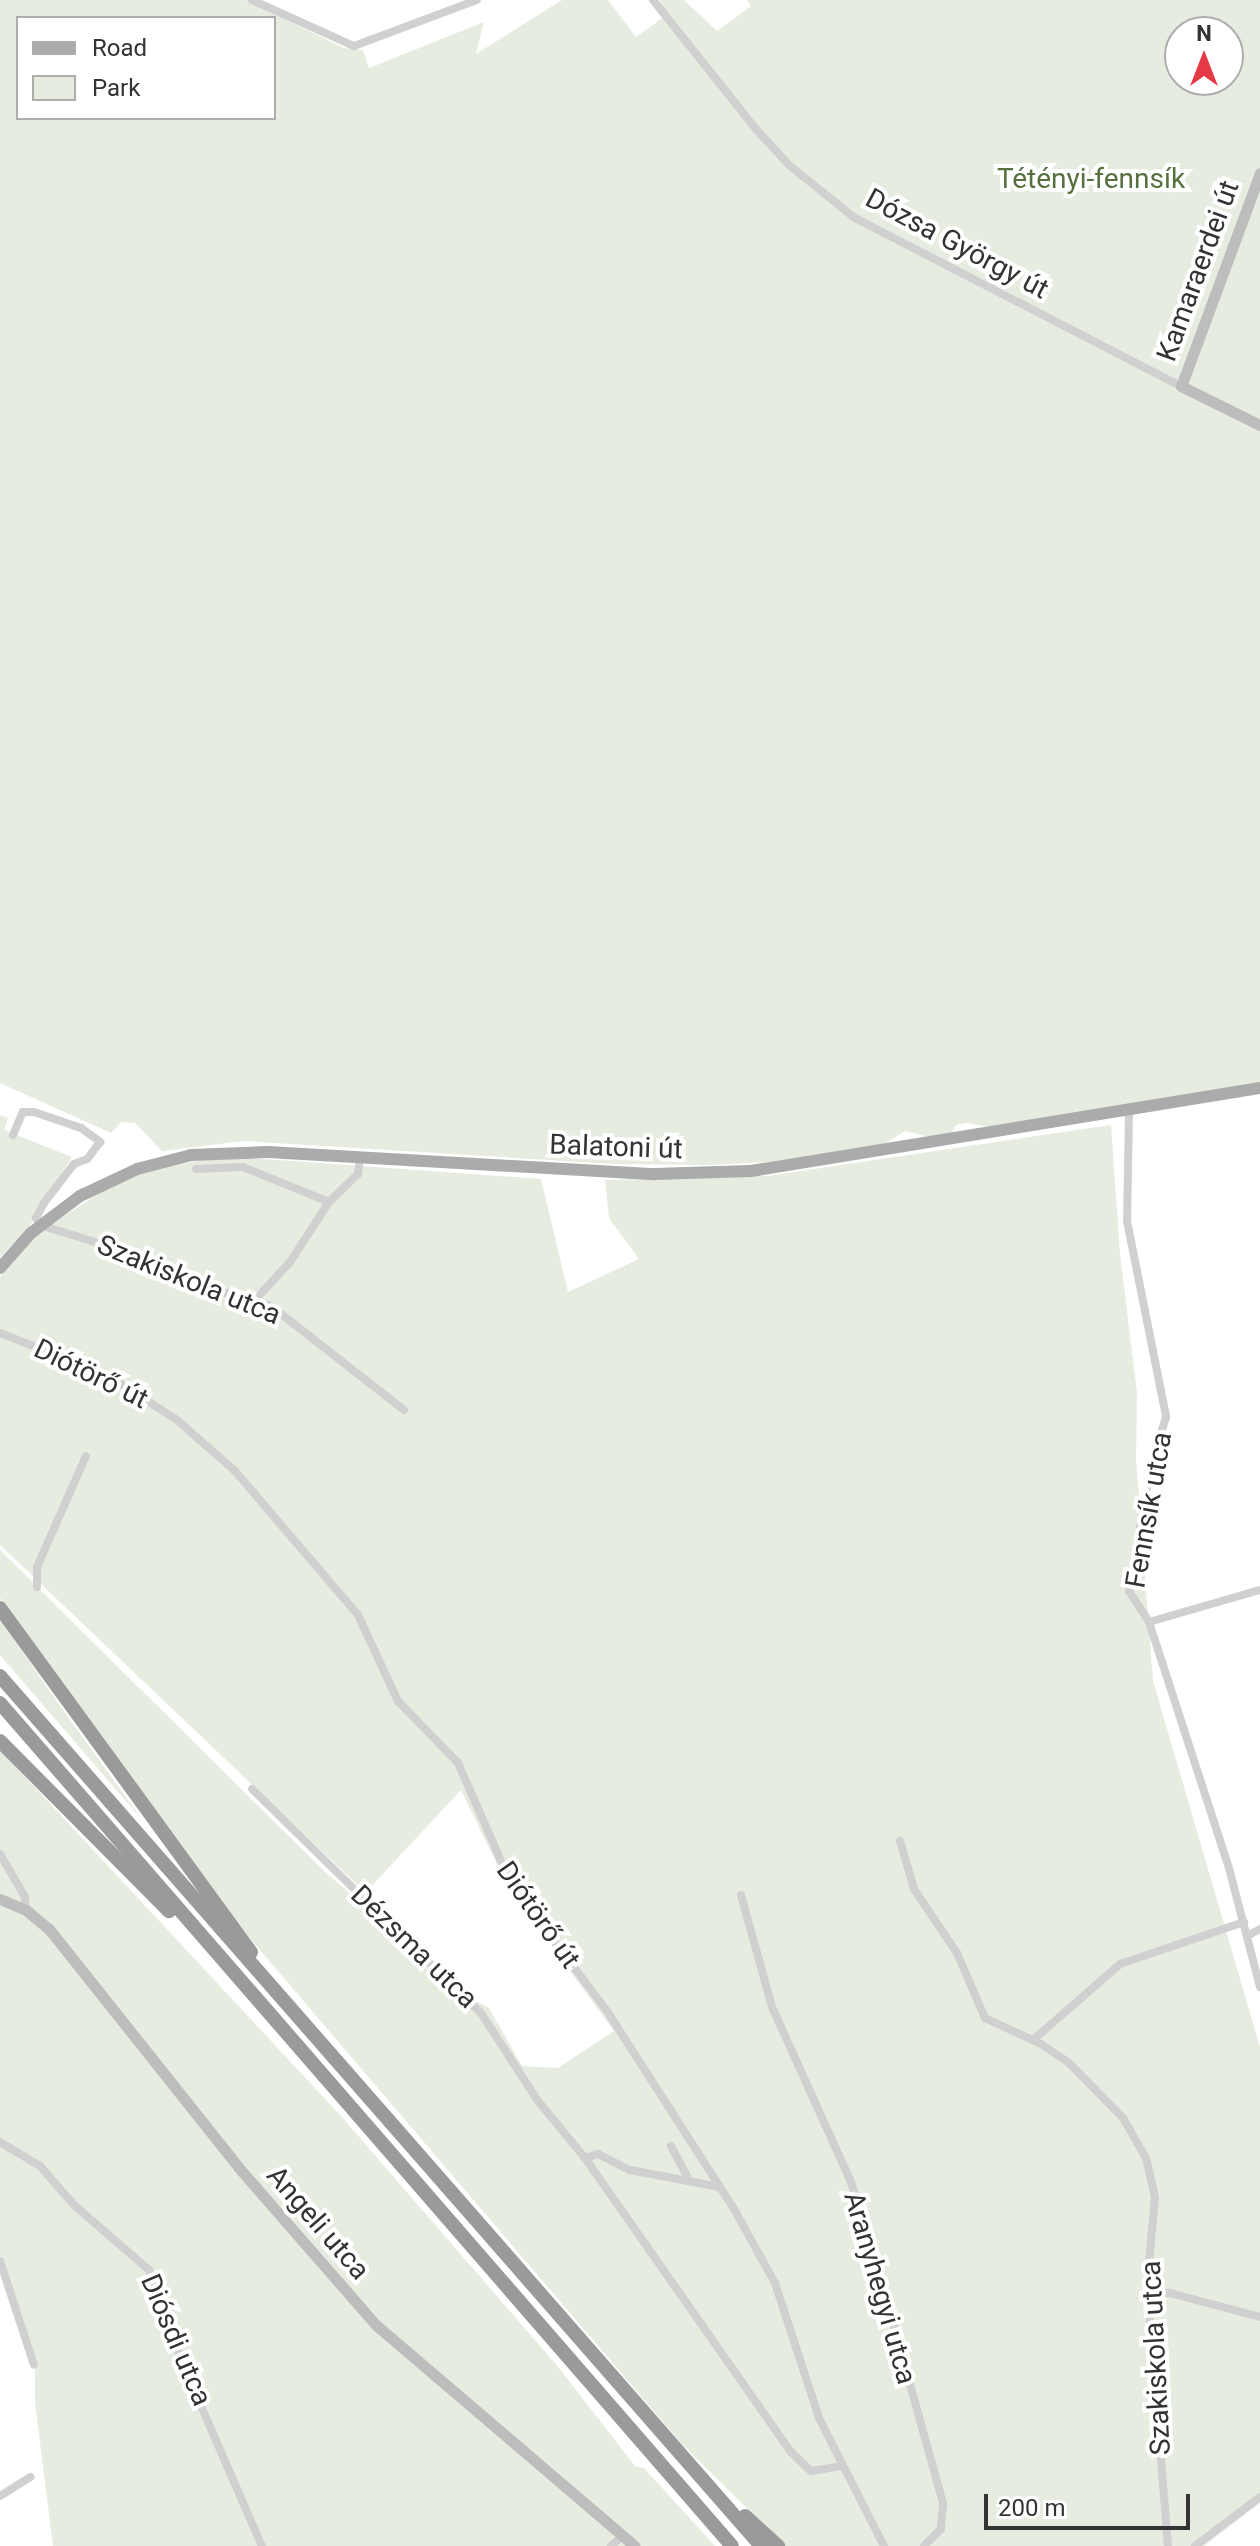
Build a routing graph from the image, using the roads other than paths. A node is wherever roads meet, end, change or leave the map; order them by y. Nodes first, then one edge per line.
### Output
1 (252, 0) edge
2 (477, 0) edge
3 (653, 0) edge
4 (1260, 173) edge
5 (1181, 386) junction
6 (1260, 425) edge
7 (1260, 1088) edge
8 (1129, 1111) junction
9 (13, 1135) dead end
10 (360, 1158) junction
11 (196, 1169) dead end
12 (329, 1202) junction
13 (40, 1225) junction
14 (0, 1268) edge
15 (255, 1300) junction
16 (0, 1333) edge
17 (404, 1410) dead end
18 (86, 1456) dead end
19 (37, 1587) dead end
20 (1260, 1590) edge
21 (0, 1608) edge
22 (1149, 1622) junction
23 (0, 1676) edge
24 (0, 1703) edge
25 (0, 1741) edge
26 (252, 1789) dead end
27 (900, 1841) dead end
28 (0, 1854) edge
29 (741, 1895) dead end
30 (0, 1899) edge
31 (26, 1910) junction
32 (1244, 1922) junction
33 (1260, 1929) edge
34 (1247, 1936) junction
35 (209, 1944) junction
36 (267, 1980) junction
37 (1260, 1987) edge
38 (1033, 2040) junction
39 (0, 2142) edge
40 (671, 2146) dead end
41 (585, 2158) junction
42 (689, 2180) junction
43 (719, 2187) junction
44 (0, 2261) edge
45 (1148, 2294) junction
46 (1260, 2317) edge
47 (34, 2365) dead end
48 (842, 2466) junction
49 (30, 2477) dead end
50 (701, 2481) junction
51 (0, 2496) edge
52 (1260, 2497) edge
53 (623, 2536) junction
54 (262, 2546) edge
55 (611, 2546) edge
56 (635, 2546) edge
57 (732, 2546) edge
58 (761, 2546) edge
59 (778, 2546) edge
60 (884, 2546) edge
61 (924, 2546) edge
62 (1168, 2546) edge
63 (1195, 2546) edge

1 - 2 street
3 - 5 street, Dózsa György út
4 - 5 street, Kamaraerdei út
5 - 6 street, Dózsa György út
7 - 8 main road, Balatoni út
8 - 10 main road, Balatoni út
8 - 22 street, Fennsík utca
9 - 13 street
10 - 12 street
10 - 13 main road, Balatoni út
11 - 12 street
12 - 15 street
13 - 14 main road, Balatoni út
13 - 15 street, Szakiskola utca
15 - 17 street, Szakiskola utca
16 - 43 street, Diótörő út
18 - 19 street
20 - 22 street
21 - 36 highway
22 - 32 street, Fennsík utca
23 - 36 highway
24 - 35 highway
25 - 35 highway
26 - 41 street, Dézsma utca
27 - 38 street, Szakiskola utca
28 - 31 street
29 - 61 street, Aranyhegyi utca
30 - 31 street, Angeli utca
31 - 53 street, Angeli utca
32 - 34 street, Fennsík utca
32 - 38 street
33 - 34 street
34 - 37 street, Fennsík utca
35 - 57 highway
36 - 50 highway
38 - 45 street, Szakiskola utca
39 - 54 street, Diósdi utca
40 - 42 street
41 - 42 street
41 - 48 street, Dézsma utca
42 - 43 street
43 - 48 street, Diótörő út
44 - 47 street
45 - 46 street
45 - 62 street, Szakiskola utca
48 - 60 street, Diótörő út
49 - 51 street
50 - 58 highway
50 - 59 highway
52 - 63 street
53 - 55 street
53 - 56 street, Angeli utca

